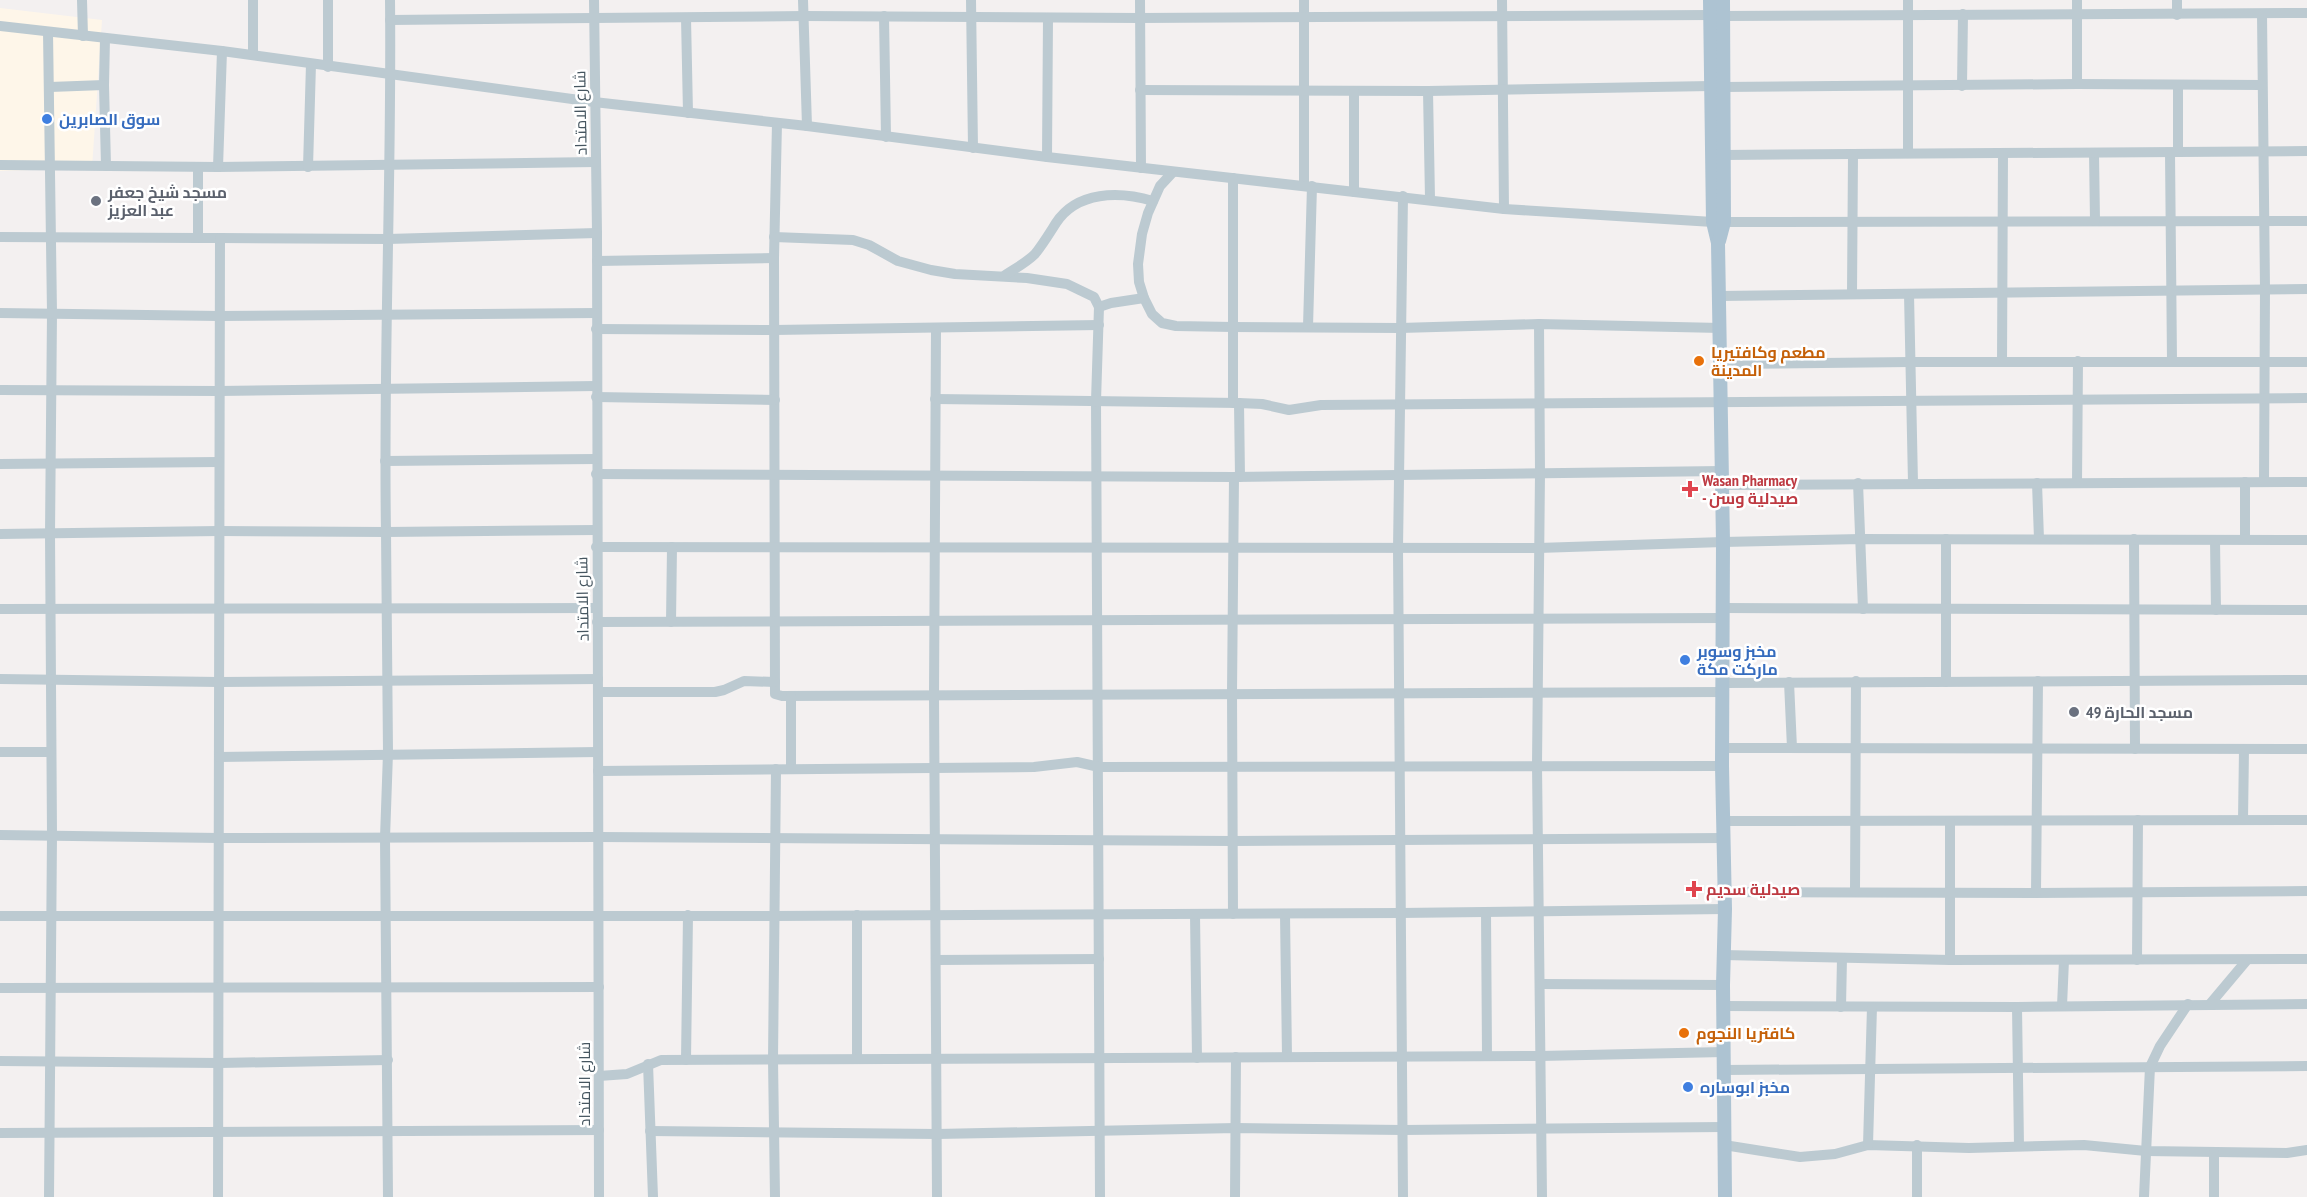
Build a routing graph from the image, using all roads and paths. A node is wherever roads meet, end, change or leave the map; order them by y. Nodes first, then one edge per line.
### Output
1 (82, 0) edge
2 (253, 0) edge
3 (328, 0) edge
4 (390, 0) edge
5 (594, 0) edge
6 (803, 0) edge
7 (971, 0) edge
8 (1140, 0) edge
9 (1304, 0) edge
10 (1502, 0) edge
11 (1710, 0) edge
12 (1723, 0) edge
13 (1908, 0) edge
14 (2078, 0) edge
15 (2177, 0) edge
16 (1909, 13) junction
17 (2307, 13) edge
18 (1963, 14) junction
19 (2078, 14) junction
20 (2262, 14) junction
21 (2177, 15) junction
22 (804, 16) junction
23 (884, 16) junction
24 (971, 16) junction
25 (1502, 16) junction
26 (1716, 16) junction
27 (1304, 17) junction
28 (686, 18) junction
29 (1048, 18) junction
30 (1139, 18) junction
31 (594, 19) junction
32 (390, 20) junction
33 (0, 26) edge
34 (48, 32) junction
35 (82, 36) junction
36 (105, 38) junction
37 (222, 51) junction
38 (254, 55) junction
39 (311, 64) junction
40 (328, 67) junction
41 (391, 75) junction
42 (2078, 84) junction
43 (104, 85) junction
44 (2178, 85) junction
45 (2262, 85) junction
46 (1908, 86) junction
47 (1962, 86) junction
48 (50, 87) junction
49 (1717, 87) junction
50 (1140, 90) junction
51 (1304, 90) junction
52 (1503, 90) junction
53 (1354, 91) junction
54 (1428, 91) junction
55 (594, 102) junction
56 (688, 113) junction
57 (777, 123) junction
58 (807, 126) junction
59 (886, 136) junction
60 (973, 148) junction
61 (2264, 151) junction
62 (2307, 151) edge
63 (1908, 153) junction
64 (2003, 153) junction
65 (2094, 153) junction
66 (2174, 153) junction
67 (1853, 154) junction
68 (1723, 155) junction
69 (1047, 157) junction
70 (596, 162) junction
71 (0, 165) edge
72 (51, 165) junction
73 (389, 165) junction
74 (106, 166) junction
75 (198, 167) junction
76 (218, 167) junction
77 (308, 167) junction
78 (1141, 168) junction
79 (1173, 172) junction
80 (1233, 178) junction
81 (1308, 186) junction
82 (1354, 192) junction
83 (1403, 196) junction
84 (1430, 199) junction
85 (1153, 201) junction
86 (1504, 209) junction
87 (2095, 221) junction
88 (2171, 221) junction
89 (2265, 221) junction
90 (2307, 221) edge
91 (1718, 222) junction
92 (1853, 222) junction
93 (2002, 222) junction
94 (597, 233) junction
95 (0, 237) edge
96 (51, 237) junction
97 (774, 237) junction
98 (198, 238) junction
99 (220, 238) junction
100 (388, 239) junction
101 (774, 258) junction
102 (597, 261) junction
103 (1004, 276) junction
104 (2265, 289) junction
105 (2307, 289) edge
106 (2172, 290) junction
107 (2002, 293) junction
108 (1852, 294) junction
109 (1909, 294) junction
110 (1720, 296) junction
111 (1144, 298) junction
112 (1099, 307) junction
113 (0, 313) edge
114 (52, 313) junction
115 (596, 313) junction
116 (387, 315) junction
117 (219, 316) junction
118 (1539, 324) junction
119 (1099, 325) junction
120 (1233, 327) junction
121 (1308, 327) junction
122 (936, 328) junction
123 (1400, 328) junction
124 (1721, 328) junction
125 (596, 329) junction
126 (774, 330) junction
127 (2078, 361) junction
128 (2172, 361) junction
129 (1910, 362) junction
130 (2002, 362) junction
131 (2264, 362) junction
132 (2307, 362) edge
133 (1722, 364) junction
134 (386, 388) junction
135 (0, 390) edge
136 (51, 390) junction
137 (219, 391) junction
138 (596, 391) junction
139 (2078, 398) junction
140 (2307, 398) edge
141 (935, 399) junction
142 (2264, 399) junction
143 (775, 400) junction
144 (1096, 401) junction
145 (1911, 401) junction
146 (1722, 402) junction
147 (1236, 403) junction
148 (1540, 403) junction
149 (1399, 404) junction
150 (596, 459) junction
151 (385, 461) junction
152 (219, 462) junction
153 (51, 463) junction
154 (0, 464) edge
155 (1540, 473) junction
156 (596, 474) junction
157 (774, 475) junction
158 (935, 475) junction
159 (1398, 476) junction
160 (1097, 477) junction
161 (1237, 477) junction
162 (1722, 478) junction
163 (2245, 482) junction
164 (2264, 482) junction
165 (2307, 482) edge
166 (1858, 483) junction
167 (1913, 483) junction
168 (2037, 483) junction
169 (2077, 483) junction
170 (596, 530) junction
171 (219, 531) junction
172 (386, 532) junction
173 (0, 534) edge
174 (50, 534) junction
175 (1861, 539) junction
176 (1946, 539) junction
177 (2039, 539) junction
178 (2134, 540) junction
179 (2215, 540) junction
180 (2245, 540) junction
181 (2307, 540) edge
182 (1723, 542) junction
183 (935, 546) junction
184 (1098, 546) junction
185 (596, 547) junction
186 (672, 547) junction
187 (775, 548) junction
188 (1233, 548) junction
189 (1538, 548) junction
190 (1398, 549) junction
191 (220, 607) junction
192 (387, 607) junction
193 (597, 608) junction
194 (0, 609) edge
195 (51, 609) junction
196 (1863, 609) junction
197 (1946, 610) junction
198 (2134, 610) junction
199 (2216, 610) junction
200 (2307, 610) edge
201 (1723, 613) junction
202 (1398, 619) junction
203 (1538, 619) junction
204 (1233, 620) junction
205 (935, 621) junction
206 (1098, 621) junction
207 (597, 622) junction
208 (671, 622) junction
209 (776, 623) junction
210 (0, 679) edge
211 (598, 679) junction
212 (51, 680) junction
213 (388, 680) junction
214 (2307, 680) edge
215 (1856, 681) junction
216 (2038, 681) junction
217 (2134, 681) junction
218 (219, 682) junction
219 (775, 682) junction
220 (1789, 682) junction
221 (1946, 682) junction
222 (1724, 688) junction
223 (598, 692) junction
224 (1539, 692) junction
225 (1232, 693) junction
226 (1098, 694) junction
227 (1400, 694) junction
228 (934, 695) junction
229 (791, 696) junction
230 (1723, 748) junction
231 (1792, 748) junction
232 (1856, 748) junction
233 (2038, 749) junction
234 (2134, 749) junction
235 (2244, 749) junction
236 (2307, 749) edge
237 (0, 752) edge
238 (51, 752) junction
239 (598, 752) junction
240 (388, 753) junction
241 (219, 757) junction
242 (1398, 765) junction
243 (1537, 765) junction
244 (1722, 766) junction
245 (1098, 767) junction
246 (1233, 767) junction
247 (934, 768) junction
248 (776, 769) junction
249 (791, 769) junction
250 (598, 771) junction
251 (2138, 820) junction
252 (2243, 820) junction
253 (2307, 820) edge
254 (1723, 821) junction
255 (1856, 821) junction
256 (1950, 821) junction
257 (2037, 821) junction
258 (0, 835) edge
259 (52, 835) junction
260 (599, 837) junction
261 (219, 838) junction
262 (385, 838) junction
263 (775, 838) junction
264 (1538, 838) junction
265 (1724, 838) junction
266 (935, 839) junction
267 (1099, 840) junction
268 (1399, 840) junction
269 (1233, 841) junction
270 (2307, 891) edge
271 (1724, 892) junction
272 (1855, 892) junction
273 (2138, 892) junction
274 (1950, 893) junction
275 (2037, 894) junction
276 (1725, 909) junction
277 (1486, 912) junction
278 (1539, 912) junction
279 (1400, 913) junction
280 (1099, 914) junction
281 (1195, 914) junction
282 (1233, 914) junction
283 (1284, 914) junction
284 (688, 915) junction
285 (857, 915) junction
286 (936, 915) junction
287 (0, 916) edge
288 (52, 916) junction
289 (386, 916) junction
290 (598, 916) junction
291 (774, 916) junction
292 (219, 917) junction
293 (1723, 955) junction
294 (1842, 958) junction
295 (1099, 959) junction
296 (2307, 959) edge
297 (936, 960) junction
298 (1950, 960) junction
299 (2064, 960) junction
300 (2137, 960) junction
301 (2247, 960) junction
302 (1541, 984) junction
303 (1723, 985) junction
304 (50, 987) junction
305 (387, 987) junction
306 (599, 987) junction
307 (0, 988) edge
308 (219, 988) junction
309 (2188, 1004) junction
310 (2210, 1004) junction
311 (2307, 1004) edge
312 (1723, 1006) junction
313 (2062, 1006) junction
314 (1841, 1007) junction
315 (1872, 1007) junction
316 (2017, 1007) junction
317 (1724, 1052) junction
318 (1402, 1056) junction
319 (1486, 1056) junction
320 (1540, 1056) junction
321 (1287, 1057) junction
322 (1100, 1058) junction
323 (1197, 1058) junction
324 (1236, 1058) junction
325 (857, 1059) junction
326 (937, 1059) junction
327 (51, 1060) junction
328 (388, 1060) junction
329 (686, 1060) junction
330 (773, 1060) junction
331 (0, 1061) edge
332 (220, 1063) junction
333 (648, 1064) junction
334 (2307, 1066) edge
335 (2150, 1067) junction
336 (2018, 1069) junction
337 (1724, 1070) junction
338 (1869, 1070) junction
339 (598, 1076) junction
340 (1724, 1126) junction
341 (1236, 1128) junction
342 (599, 1130) junction
343 (1403, 1130) junction
344 (1541, 1130) junction
345 (650, 1131) junction
346 (1100, 1131) junction
347 (49, 1132) junction
348 (218, 1132) junction
349 (389, 1132) junction
350 (0, 1133) edge
351 (775, 1133) junction
352 (937, 1134) junction
353 (1724, 1145) junction
354 (1868, 1145) junction
355 (1917, 1145) junction
356 (2019, 1146) junction
357 (2307, 1150) edge
358 (2146, 1151) junction
359 (2214, 1152) junction
360 (49, 1197) edge
361 (218, 1197) edge
362 (388, 1197) edge
363 (599, 1197) edge
364 (653, 1197) edge
365 (775, 1197) edge
366 (937, 1197) edge
367 (1100, 1197) edge
368 (1235, 1197) edge
369 (1403, 1197) edge
370 (1542, 1197) edge
371 (1725, 1197) edge
372 (1917, 1197) edge
373 (2144, 1197) edge
374 (2214, 1197) edge

1 - 35 street
2 - 38 street
3 - 40 street
4 - 32 street
5 - 31 street, شارع الامتداد
6 - 22 street
7 - 24 street
8 - 30 street
9 - 27 street
10 - 25 street
11 - 26 main road
12 - 26 main road
13 - 16 street
14 - 19 street
15 - 21 street
16 - 18 street
16 - 26 street
16 - 46 street
17 - 20 street
18 - 19 street
18 - 47 street
19 - 21 street
19 - 42 street
20 - 21 street
20 - 45 street
22 - 23 street
22 - 28 street
22 - 58 street
23 - 24 street
23 - 59 street
24 - 29 street
24 - 60 street
25 - 26 street
25 - 27 street
25 - 52 street
26 - 49 main road
27 - 30 street
27 - 51 street
28 - 31 street
28 - 56 street
29 - 30 street
29 - 69 street
30 - 50 street
31 - 32 street
31 - 55 street, شارع الامتداد
32 - 41 street
33 - 34 street
34 - 35 street
34 - 48 street
35 - 36 street
36 - 37 street
36 - 43 street
37 - 38 street
37 - 76 street
38 - 39 street
39 - 40 street
39 - 77 street
40 - 41 street
41 - 55 street
41 - 73 street
42 - 44 street
42 - 47 street
43 - 48 street
43 - 74 street
44 - 45 street
44 - 66 street
45 - 61 street
46 - 47 street
46 - 49 street
46 - 63 street
48 - 72 street
49 - 52 street
49 - 68 main road
49 - 91 main road
50 - 51 street
50 - 78 street
51 - 53 street
51 - 81 street
52 - 54 street
52 - 86 street
53 - 54 street
53 - 82 street
54 - 84 street
55 - 56 street
55 - 70 street, شارع الامتداد
56 - 57 street
57 - 58 street
57 - 97 street
58 - 59 street
59 - 60 street
60 - 69 street
61 - 62 street
61 - 66 street
61 - 89 street
63 - 64 street
63 - 67 street
64 - 65 street
64 - 93 street
65 - 66 street
65 - 87 street
66 - 88 street
67 - 68 street
67 - 92 street
68 - 91 main road
69 - 78 street
70 - 73 street
70 - 94 street, شارع الامتداد
71 - 72 street
72 - 74 street
72 - 96 street
73 - 77 street
73 - 100 street
74 - 75 street
75 - 76 street
75 - 98 street
76 - 77 street
78 - 79 street
79 - 80 street
79 - 85 street
80 - 81 street
80 - 120 street
81 - 82 street
81 - 121 street
82 - 83 street
83 - 84 street
83 - 123 street
84 - 86 street
85 - 103 street
85 - 111 street
86 - 91 street
87 - 88 street
87 - 93 street
88 - 89 street
88 - 106 street
89 - 90 street
89 - 104 street
91 - 92 street
91 - 110 main road
92 - 93 street
92 - 108 street
93 - 107 street
94 - 100 street
94 - 102 street, شارع الامتداد
95 - 96 street
96 - 98 street
96 - 114 street
97 - 101 street
97 - 103 street
98 - 99 street
99 - 100 street
99 - 117 street
100 - 116 street
101 - 102 street
101 - 126 street
102 - 115 street, شارع الامتداد
103 - 112 street
104 - 105 street
104 - 106 street
104 - 131 street
106 - 107 street
106 - 128 street
107 - 109 street
107 - 130 street
108 - 109 street
108 - 110 street
109 - 129 street
110 - 124 main road
111 - 112 street
111 - 120 street
112 - 119 street
113 - 114 street
114 - 117 street
114 - 136 street
115 - 116 street
115 - 125 street, شارع الامتداد
116 - 117 street
116 - 134 street
117 - 137 street
118 - 123 street
118 - 124 street
118 - 148 street
119 - 122 street
119 - 144 street
120 - 121 street
120 - 147 street
121 - 123 street
122 - 126 street
122 - 141 street
123 - 149 street
124 - 133 main road
125 - 126 street
125 - 138 street, شارع الامتداد
126 - 143 street
127 - 128 street
127 - 130 street
127 - 139 street
128 - 131 street
129 - 130 street
129 - 133 street
129 - 145 street
131 - 132 street
131 - 142 street
133 - 146 main road
134 - 137 street
134 - 138 street
134 - 151 street
135 - 136 street
136 - 137 street
136 - 153 street
137 - 152 street
138 - 143 street
138 - 150 street, شارع الامتداد
139 - 142 street
139 - 145 street
139 - 169 street
140 - 142 street
141 - 144 street
141 - 158 street
142 - 164 street
143 - 157 street
144 - 147 street
144 - 160 street
145 - 146 street
145 - 167 street
146 - 148 street
146 - 162 main road
147 - 149 street
147 - 161 street
148 - 149 street
148 - 155 street
149 - 159 street
150 - 151 street
150 - 156 street, شارع الامتداد
151 - 172 street
152 - 153 street
152 - 171 street
153 - 154 street
153 - 174 street
155 - 159 street
155 - 162 street
155 - 189 street
156 - 157 street
156 - 170 street, شارع الامتداد
157 - 158 street
157 - 187 street
158 - 160 street
158 - 183 street
159 - 161 street
159 - 190 street
160 - 161 street
160 - 184 street
161 - 188 street
162 - 166 street
162 - 182 main road
163 - 164 street
163 - 169 street
163 - 180 street
164 - 165 street
166 - 167 street
166 - 175 street
167 - 168 street
168 - 169 street
168 - 177 street
170 - 172 street
170 - 185 street, شارع الامتداد
171 - 172 street
171 - 174 street
171 - 191 street
172 - 192 street
173 - 174 street
174 - 195 street
175 - 176 street
175 - 182 street
175 - 196 street
176 - 177 street
176 - 197 street
177 - 178 street
178 - 179 street
178 - 198 street
179 - 180 street
179 - 199 street
180 - 181 street
182 - 189 street
182 - 201 main road
183 - 184 street
183 - 187 street
183 - 205 street
184 - 188 street
184 - 206 street
185 - 186 street
185 - 193 street, شارع الامتداد
186 - 187 street
186 - 208 street
187 - 209 street
188 - 190 street
188 - 204 street
189 - 190 street
189 - 203 street
190 - 202 street
191 - 192 street
191 - 195 street
191 - 218 street
192 - 193 street
192 - 213 street
193 - 207 street, شارع الامتداد
194 - 195 street
195 - 212 street
196 - 197 street
196 - 201 street
197 - 198 street
197 - 221 street
198 - 199 street
198 - 217 street
199 - 200 street
201 - 203 street
201 - 222 main road
202 - 203 street
202 - 204 street
202 - 227 street
203 - 224 street
204 - 206 street
204 - 225 street
205 - 206 street
205 - 209 street
205 - 228 street
206 - 226 street
207 - 208 street
207 - 211 street, شارع الامتداد
208 - 209 street
209 - 219 street
210 - 212 street
211 - 213 street
211 - 223 street, شارع الامتداد
212 - 218 street
212 - 238 street
213 - 218 street
213 - 240 street
214 - 217 street
215 - 220 street
215 - 221 street
215 - 232 street
216 - 217 street
216 - 221 street
216 - 233 street
217 - 234 street
218 - 241 street
219 - 223 street
219 - 229 street
220 - 222 street
220 - 231 street
222 - 224 street
222 - 230 main road
223 - 239 street, شارع الامتداد
224 - 227 street
224 - 243 street
225 - 226 street
225 - 227 street
225 - 246 street
226 - 228 street
226 - 245 street
227 - 242 street
228 - 229 street
228 - 247 street
229 - 249 street
230 - 231 street
230 - 244 main road
231 - 232 street
232 - 233 street
232 - 255 street
233 - 234 street
233 - 257 street
234 - 235 street
235 - 236 street
235 - 252 street
237 - 238 street
238 - 259 street
239 - 240 street
239 - 250 street, شارع الامتداد
240 - 241 street
240 - 262 street
241 - 261 street
242 - 243 street
242 - 246 street
242 - 268 street
243 - 244 street
243 - 264 street
244 - 254 main road
245 - 246 street
245 - 247 street
245 - 267 street
246 - 269 street
247 - 249 street
247 - 266 street
248 - 249 street
248 - 250 street
248 - 263 street
250 - 260 street, شارع الامتداد
251 - 252 street
251 - 257 street
251 - 273 street
252 - 253 street
254 - 255 street
254 - 265 main road
255 - 256 street
255 - 272 street
256 - 257 street
256 - 274 street
257 - 275 street
258 - 259 street
259 - 261 street
259 - 288 street
260 - 262 street
260 - 263 street
260 - 290 street, شارع الامتداد
261 - 262 street
261 - 292 street
262 - 289 street
263 - 266 street
263 - 291 street
264 - 265 street
264 - 268 street
264 - 278 street
265 - 271 main road
266 - 267 street
266 - 286 street
267 - 269 street
267 - 280 street
268 - 269 street
268 - 279 street
269 - 282 street
270 - 273 street
271 - 272 street
271 - 276 main road
272 - 274 street
273 - 275 street
273 - 300 street
274 - 275 street
274 - 298 street
276 - 278 street
276 - 293 main road
277 - 278 street
277 - 279 street
277 - 319 street
278 - 302 street
279 - 283 street
279 - 318 street
280 - 281 street
280 - 286 street
280 - 295 street
281 - 282 street
281 - 323 street
282 - 283 street
283 - 321 street
284 - 290 street
284 - 291 street
284 - 329 street
285 - 286 street
285 - 291 street
285 - 325 street
286 - 297 street
287 - 288 street
288 - 292 street
288 - 304 street
289 - 290 street
289 - 292 street
289 - 305 street
290 - 306 street, شارع الامتداد
291 - 330 street
292 - 308 street
293 - 294 street
293 - 303 main road
294 - 298 street
294 - 314 street
295 - 297 street
295 - 322 street
296 - 301 street
297 - 326 street
298 - 299 street
299 - 300 street
299 - 313 street
300 - 301 street
301 - 310 street
302 - 303 street
302 - 320 street
303 - 312 main road
304 - 307 street
304 - 308 street
304 - 327 street
305 - 306 street
305 - 308 street
305 - 328 street
306 - 339 street, شارع الامتداد
308 - 332 street
309 - 310 street
309 - 313 street
309 - 335 street
310 - 311 street
312 - 314 street
312 - 317 main road
313 - 316 street
314 - 315 street
315 - 316 street
315 - 338 street
316 - 336 street
317 - 320 street
317 - 337 main road
318 - 319 street
318 - 321 street
318 - 343 street
319 - 320 street
320 - 344 street
321 - 324 street
322 - 323 street
322 - 326 street
322 - 346 street
323 - 324 street
324 - 341 street
325 - 326 street
325 - 330 street
326 - 352 street
327 - 331 street
327 - 332 street
327 - 347 street
328 - 332 street
328 - 349 street
329 - 330 street
329 - 333 street
330 - 351 street
332 - 348 street
333 - 339 street
333 - 345 street
334 - 335 street
335 - 336 street
335 - 358 street
336 - 338 street
336 - 356 street
337 - 338 street
337 - 340 main road
338 - 354 street
339 - 342 street, شارع الامتداد
340 - 344 street
340 - 353 main road
341 - 343 street
341 - 346 street
341 - 368 street
342 - 349 street
342 - 363 street, شارع الامتداد
343 - 344 street
343 - 369 street
344 - 370 street
345 - 351 street
345 - 364 street
346 - 352 street
346 - 367 street
347 - 348 street
347 - 350 street
347 - 360 street
348 - 349 street
348 - 361 street
349 - 362 street
351 - 352 street
351 - 365 street
352 - 366 street
353 - 354 street
353 - 371 main road
354 - 355 street
355 - 356 street
355 - 372 street
356 - 358 street
357 - 359 street
358 - 359 street
358 - 373 street
359 - 374 street

